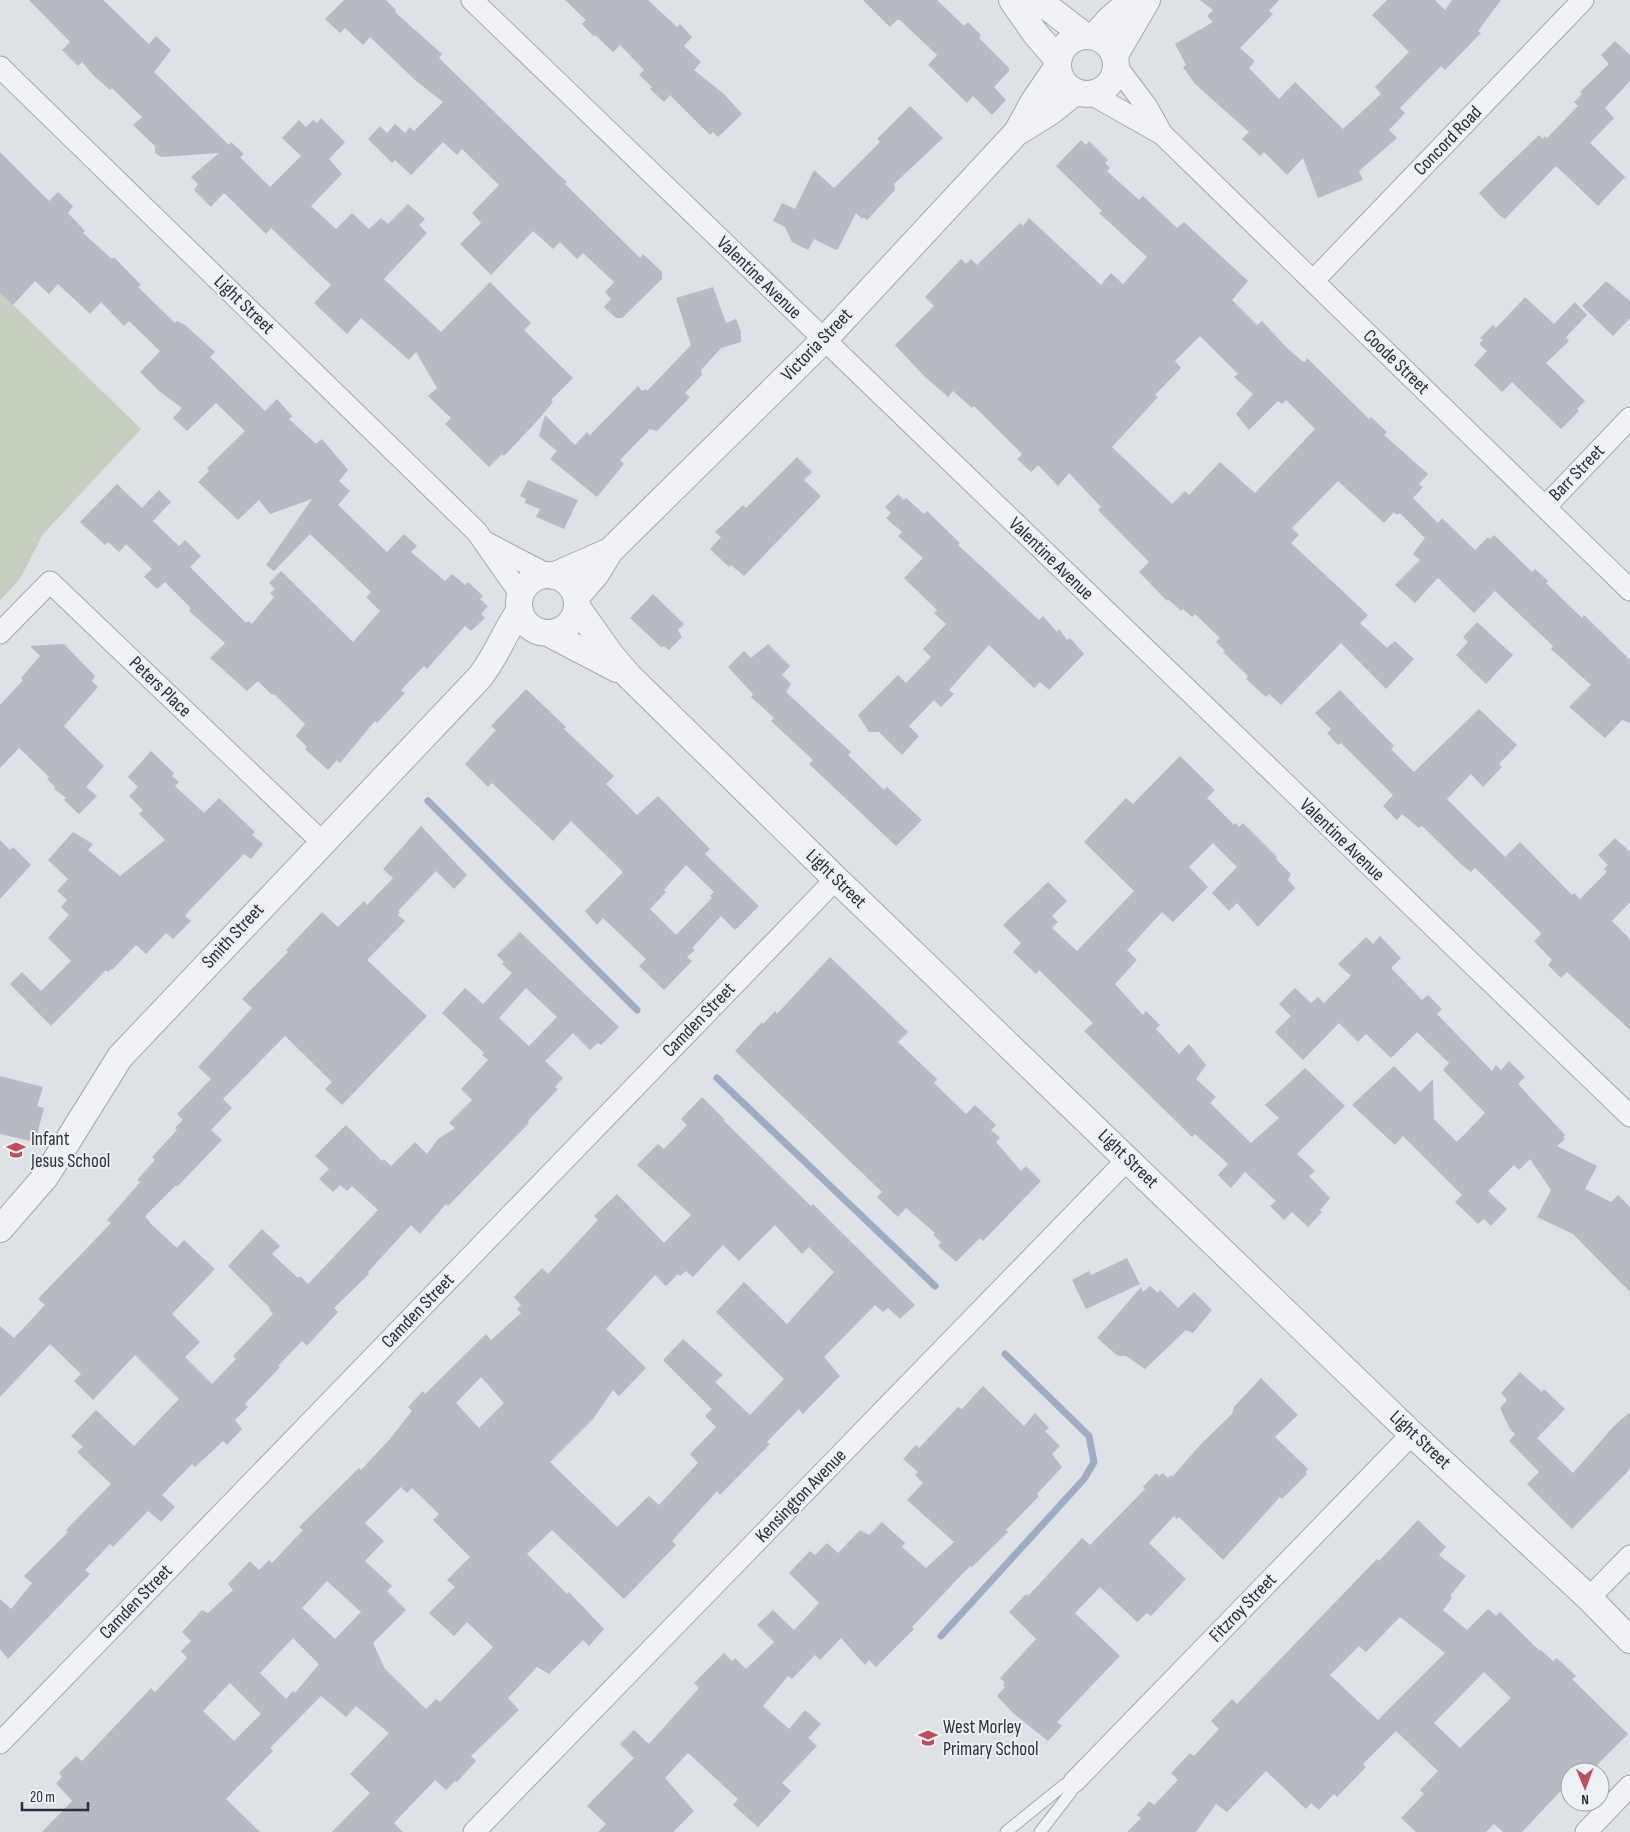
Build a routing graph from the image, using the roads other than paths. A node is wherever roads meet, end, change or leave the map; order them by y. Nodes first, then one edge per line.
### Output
1 (472, 0) edge
2 (1012, 0) edge
3 (1038, 0) edge
4 (1132, 0) edge
5 (1147, 0) edge
6 (1581, 1) edge
7 (1090, 37) junction
8 (1116, 61) junction
9 (1058, 63) junction
10 (0, 67) edge
11 (1083, 93) junction
12 (1017, 132) junction
13 (1162, 134) junction
14 (1313, 281) junction
15 (824, 340) junction
16 (1630, 418) edge
17 (1545, 507) junction
18 (486, 543) junction
19 (610, 551) junction
20 (550, 575) junction
21 (1630, 590) edge
22 (520, 602) junction
23 (576, 602) junction
24 (542, 631) junction
25 (0, 633) edge
26 (491, 663) junction
27 (629, 676) junction
28 (322, 842) junction
29 (836, 879) junction
30 (1630, 1116) edge
31 (1128, 1159) junction
32 (0, 1228) edge
33 (1412, 1434) junction
34 (1630, 1556) edge
35 (1589, 1598) junction
36 (1630, 1640) edge
37 (0, 1743) edge
38 (1074, 1782) junction
39 (1630, 1786) edge
40 (474, 1832) edge
41 (1006, 1832) edge
42 (1040, 1832) edge
43 (1586, 1832) edge

1 - 15 street, Valentine Avenue
2 - 9 street
3 - 7 street
4 - 7 street
5 - 8 street
6 - 14 street, Concord Road
7 - 8 street
7 - 9 street
8 - 11 street
8 - 13 street, Coode Street
9 - 11 street
9 - 12 street, Victoria Street
10 - 18 street, Light Street
11 - 12 street, Victoria Street
11 - 13 street, Coode Street
12 - 15 street, Victoria Street
13 - 14 street, Coode Street
14 - 17 street, Coode Street
15 - 19 street, Victoria Street
15 - 30 street, Valentine Avenue
16 - 17 street, Barr Street
17 - 21 street, Coode Street
18 - 20 street, Light Street
18 - 22 street, Light Street
19 - 20 street, Victoria Street
19 - 23 street, Victoria Street
20 - 22 street
20 - 23 street
22 - 24 street
22 - 26 street, Smith Street
23 - 24 street
23 - 27 street, Light Street
24 - 26 street, Smith Street
24 - 27 street, Light Street
25 - 28 street, Peters Place
26 - 28 street, Smith Street
27 - 29 street, Light Street
28 - 32 street, Smith Street
29 - 31 street, Light Street
29 - 37 street, Camden Street
31 - 33 street, Light Street
31 - 40 street, Kensington Avenue
33 - 35 street, Light Street
33 - 38 street, Fitzroy Street
34 - 35 street
35 - 36 street, Light Street
38 - 41 lane, Fitzroy Street
38 - 42 lane, Fitzroy Street
39 - 43 street

